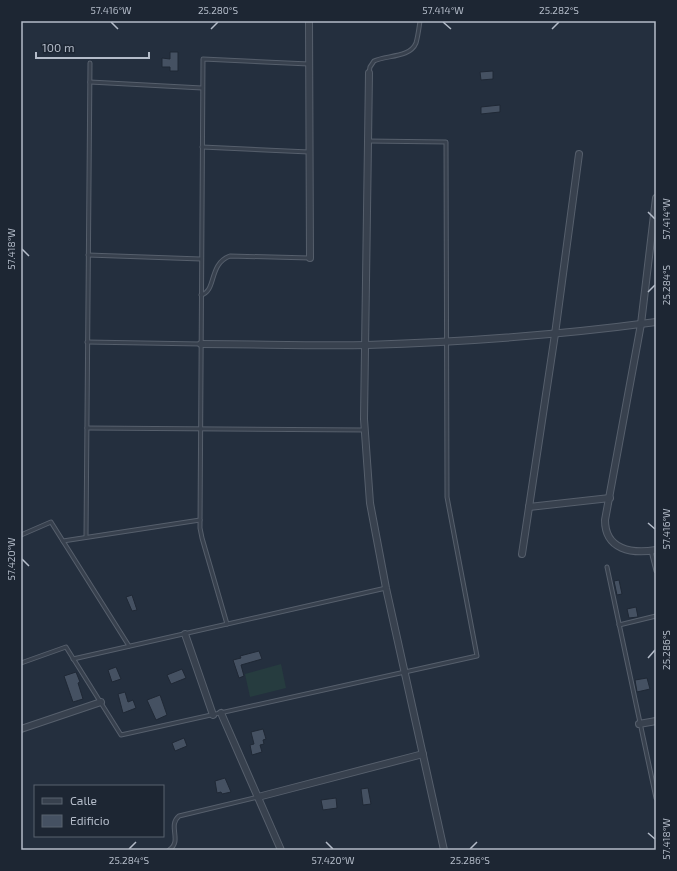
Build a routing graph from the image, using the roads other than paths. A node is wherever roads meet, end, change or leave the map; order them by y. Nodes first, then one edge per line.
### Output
1 (309, 21) edge
2 (420, 21) edge
3 (90, 62) dead end
4 (308, 64) junction
5 (369, 73) joint
6 (90, 82) junction
7 (202, 88) junction
8 (368, 141) junction
9 (202, 147) junction
10 (309, 152) junction
11 (580, 154) dead end
12 (656, 198) edge
13 (88, 255) junction
14 (310, 258) joint
15 (201, 259) junction
16 (201, 295) junction
17 (656, 322) edge
18 (641, 324) junction
19 (555, 334) junction
20 (87, 342) junction
21 (446, 342) junction
22 (201, 344) junction
23 (366, 345) junction
24 (87, 428) junction
25 (200, 429) junction
26 (365, 430) junction
27 (610, 498) junction
28 (529, 507) junction
29 (200, 520) junction
30 (21, 535) edge
31 (86, 537) junction
32 (63, 541) junction
33 (653, 551) edge
34 (522, 554) dead end
35 (607, 567) dead end
36 (656, 571) edge
37 (386, 588) junction
38 (656, 616) edge
39 (227, 624) junction
40 (619, 625) junction
41 (185, 634) junction
42 (129, 646) junction
43 (73, 658) junction
44 (21, 663) edge
45 (406, 672) junction
46 (100, 702) junction
47 (221, 713) junction
48 (213, 715) junction
49 (656, 721) edge
50 (639, 724) junction
51 (21, 729) edge
52 (423, 754) junction
53 (258, 797) junction
54 (656, 798) edge
55 (169, 850) edge
56 (280, 850) edge
57 (444, 850) edge

1 - 4 street
2 - 5 lane
3 - 6 lane
4 - 7 lane
4 - 10 street
5 - 8 street
6 - 7 lane
6 - 13 lane
7 - 9 lane
8 - 21 lane
8 - 23 street
9 - 10 lane
9 - 15 lane
10 - 14 street
11 - 19 street
12 - 18 street
13 - 15 lane
13 - 20 lane
14 - 16 lane
15 - 16 lane
16 - 22 lane
17 - 18 street
18 - 19 street
18 - 27 street
19 - 21 street
19 - 28 street
20 - 22 lane
20 - 24 lane
21 - 23 street
21 - 45 lane
22 - 23 street
22 - 25 lane
23 - 26 street
24 - 25 lane
24 - 31 lane
25 - 26 lane
25 - 29 lane
26 - 37 street
27 - 28 street
27 - 33 street
28 - 34 street
29 - 31 lane
29 - 39 lane
30 - 32 lane
31 - 32 lane
32 - 42 lane
33 - 36 lane
35 - 40 lane
37 - 39 lane
37 - 45 street
38 - 40 lane
39 - 41 lane
40 - 50 lane
41 - 42 lane
41 - 48 street
42 - 43 lane
43 - 44 lane
43 - 46 lane
45 - 47 lane
45 - 52 street
46 - 48 lane
46 - 51 street
47 - 48 lane
47 - 53 street
49 - 50 street
50 - 54 lane
52 - 53 street
52 - 57 street
53 - 55 lane
53 - 56 street

